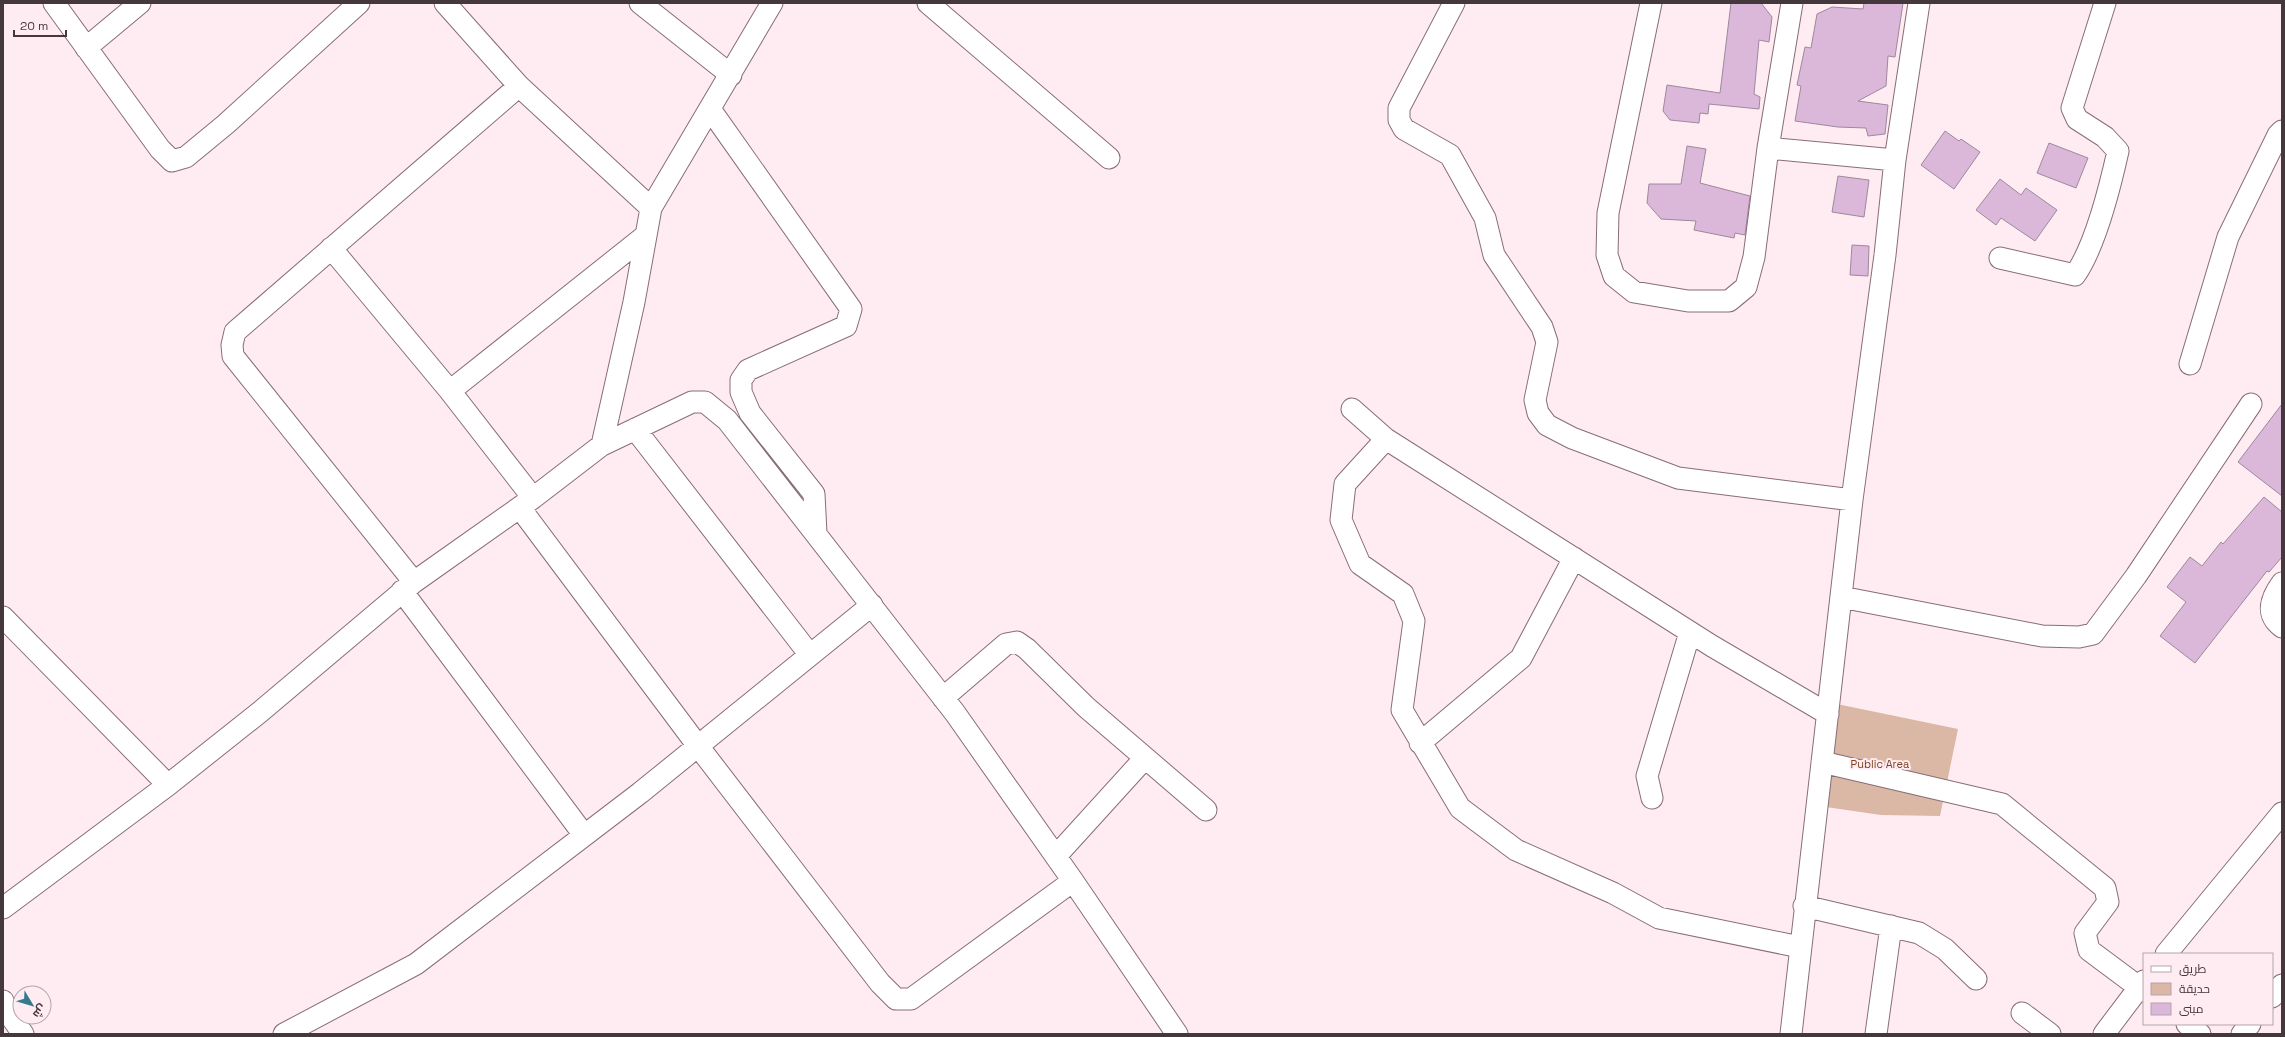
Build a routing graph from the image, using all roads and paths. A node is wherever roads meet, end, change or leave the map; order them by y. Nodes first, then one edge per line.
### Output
1 (54, 3) edge
2 (140, 3) edge
3 (359, 3) edge
4 (445, 3) edge
5 (640, 3) edge
6 (772, 3) edge
7 (928, 3) edge
8 (1454, 3) edge
9 (1651, 3) edge
10 (1792, 3) edge
11 (1919, 3) edge
12 (2105, 3) edge
13 (86, 48) junction
14 (731, 75) junction
15 (519, 86) junction
16 (710, 109) junction
17 (2282, 131) edge
18 (1768, 148) junction
19 (1109, 158) dead end
20 (1895, 160) junction
21 (651, 208) junction
22 (645, 236) junction
23 (330, 248) junction
24 (2000, 258) dead end
25 (2190, 364) dead end
26 (450, 391) junction
27 (2251, 404) dead end
28 (1352, 409) dead end
29 (635, 429) junction
30 (1386, 439) junction
31 (602, 445) junction
32 (1852, 500) junction
33 (527, 503) junction
34 (816, 533) junction
35 (1574, 558) junction
36 (2282, 583) edge
37 (408, 587) junction
38 (1841, 597) junction
39 (872, 605) junction
40 (3, 617) edge
41 (2282, 627) edge
42 (1690, 632) junction
43 (810, 655) junction
44 (943, 698) junction
45 (1828, 714) junction
46 (1420, 743) junction
47 (698, 746) junction
48 (1145, 758) junction
49 (1822, 762) junction
50 (168, 785) junction
51 (1652, 798) dead end
52 (1206, 810) dead end
53 (2282, 813) edge
54 (584, 835) junction
55 (1056, 856) junction
56 (1073, 881) junction
57 (1804, 906) junction
58 (3, 908) edge
59 (1891, 926) junction
60 (1800, 947) junction
61 (2167, 953) edge
62 (1976, 979) dead end
63 (2282, 985) edge
64 (2142, 986) edge
65 (2273, 996) edge
66 (3, 1001) edge
67 (2022, 1013) dead end
68 (2188, 1025) edge
69 (2249, 1025) edge
70 (24, 1034) edge
71 (284, 1034) edge
72 (1177, 1034) edge
73 (1790, 1034) edge
74 (1876, 1034) edge
75 (2050, 1034) edge
76 (2104, 1034) edge
77 (2200, 1034) edge
78 (2242, 1034) edge

1 - 13 street
2 - 13 street
3 - 13 street
4 - 15 street
5 - 14 street
6 - 14 street
7 - 19 street
8 - 32 street
9 - 18 street
10 - 18 street
11 - 20 street
12 - 24 street
14 - 16 street
15 - 21 street
15 - 23 street
16 - 21 street
16 - 34 street
17 - 25 street
18 - 20 street
20 - 32 street
21 - 22 street
22 - 26 street
22 - 31 street
23 - 26 street
23 - 37 street
26 - 33 street
27 - 38 street
28 - 30 street
29 - 31 street
29 - 34 street
29 - 43 street
30 - 35 street
30 - 46 street
31 - 33 street
32 - 38 street
33 - 37 street
33 - 47 street
34 - 39 street
35 - 42 street
35 - 46 street
36 - 41 street
37 - 50 street
37 - 54 street
38 - 45 street
39 - 43 street
39 - 44 street
40 - 50 street
42 - 45 street
42 - 51 street
43 - 47 street
44 - 48 street
44 - 55 street
45 - 49 street
46 - 60 street
47 - 54 street
47 - 56 street
48 - 52 street
48 - 55 street
49 - 57 street
49 - 64 street
50 - 58 street
53 - 61 street
54 - 71 street
55 - 56 street
56 - 72 street
57 - 59 street
57 - 60 street
59 - 62 street
59 - 74 street
60 - 73 street
63 - 65 street
64 - 76 street
66 - 70 street
67 - 75 street
68 - 77 street
69 - 78 street

